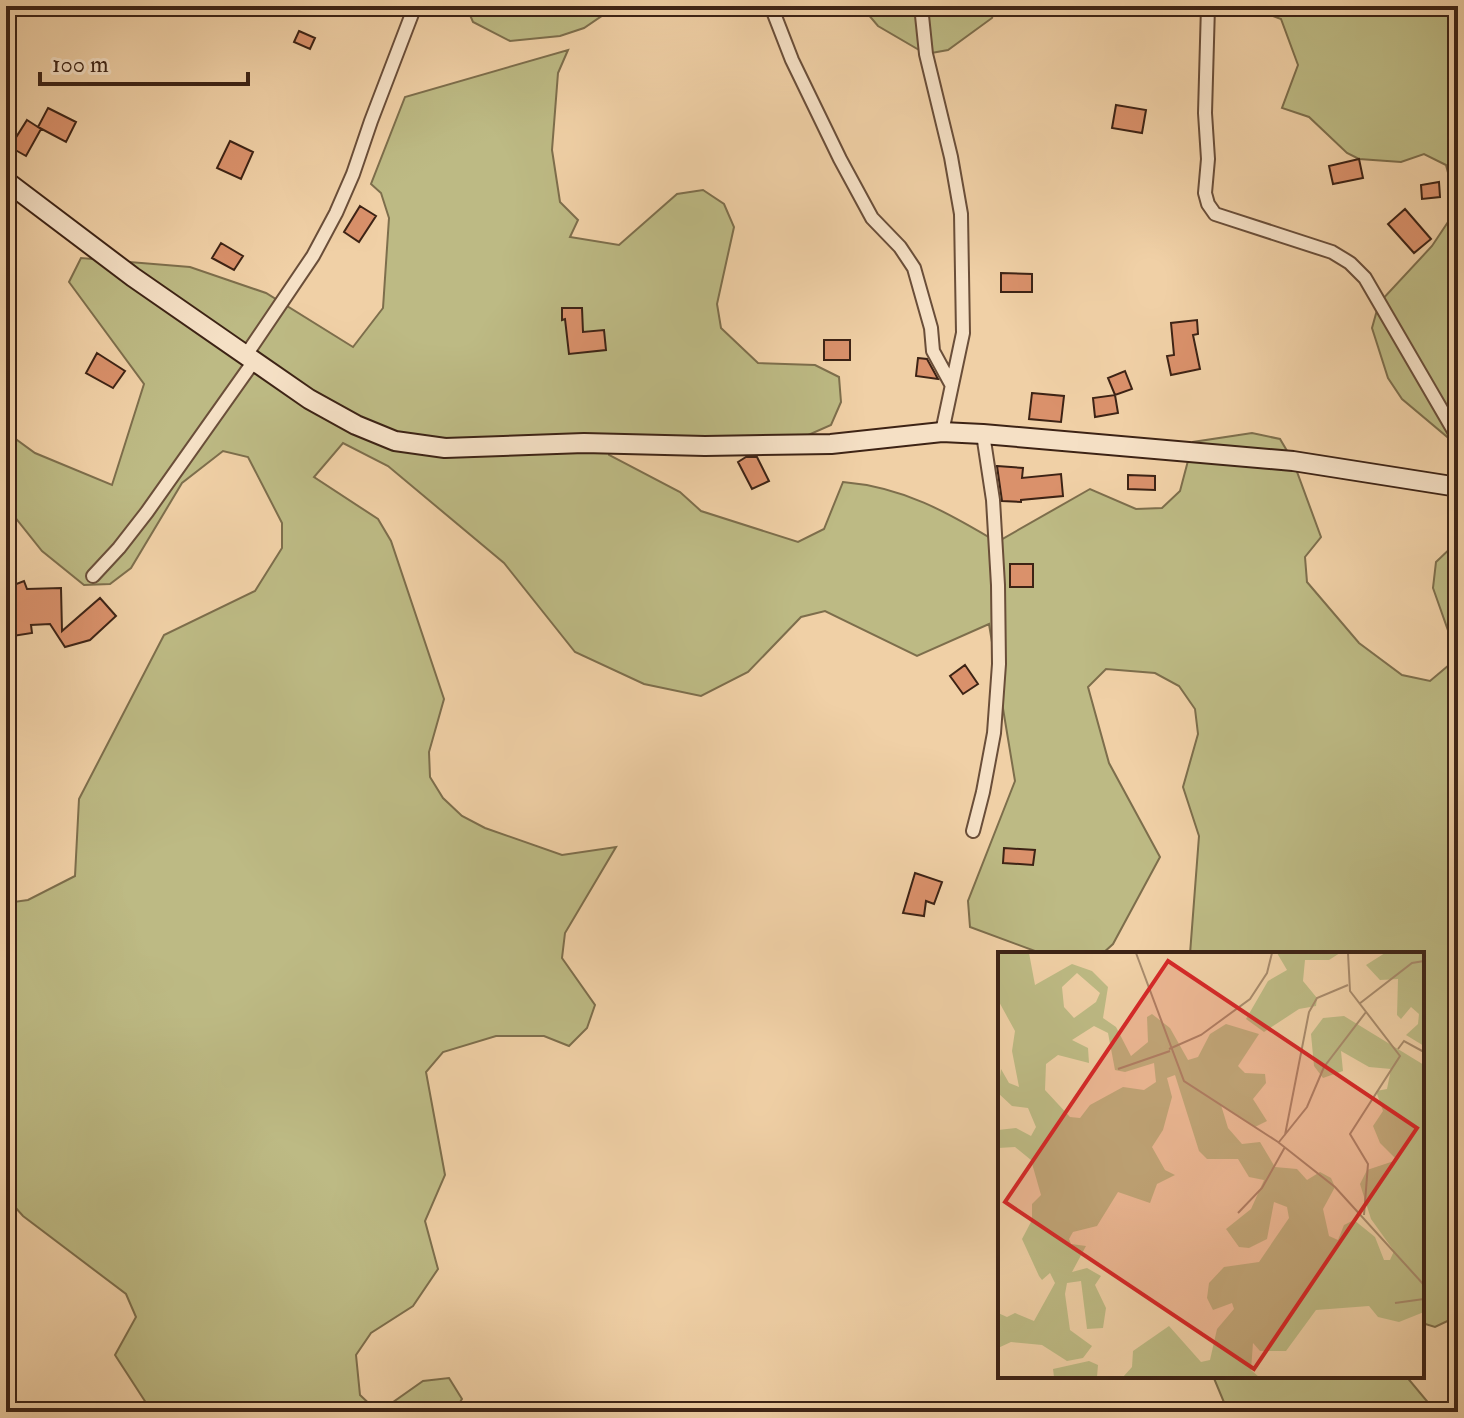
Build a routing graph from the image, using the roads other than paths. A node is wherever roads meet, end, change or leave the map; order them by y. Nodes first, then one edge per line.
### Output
1 (415, 6) edge
2 (771, 6) edge
3 (921, 6) edge
4 (1208, 6) edge
5 (6, 181) edge
6 (250, 358) junction
7 (951, 384) junction
8 (942, 432) junction
9 (983, 434) junction
10 (1458, 438) edge
11 (1458, 487) edge
12 (93, 576) dead end
13 (973, 831) dead end

1 - 6 street
2 - 7 street
3 - 7 street
4 - 10 street
5 - 6 street
6 - 8 street
6 - 12 street
7 - 8 street
8 - 9 street
9 - 11 street
9 - 13 street

